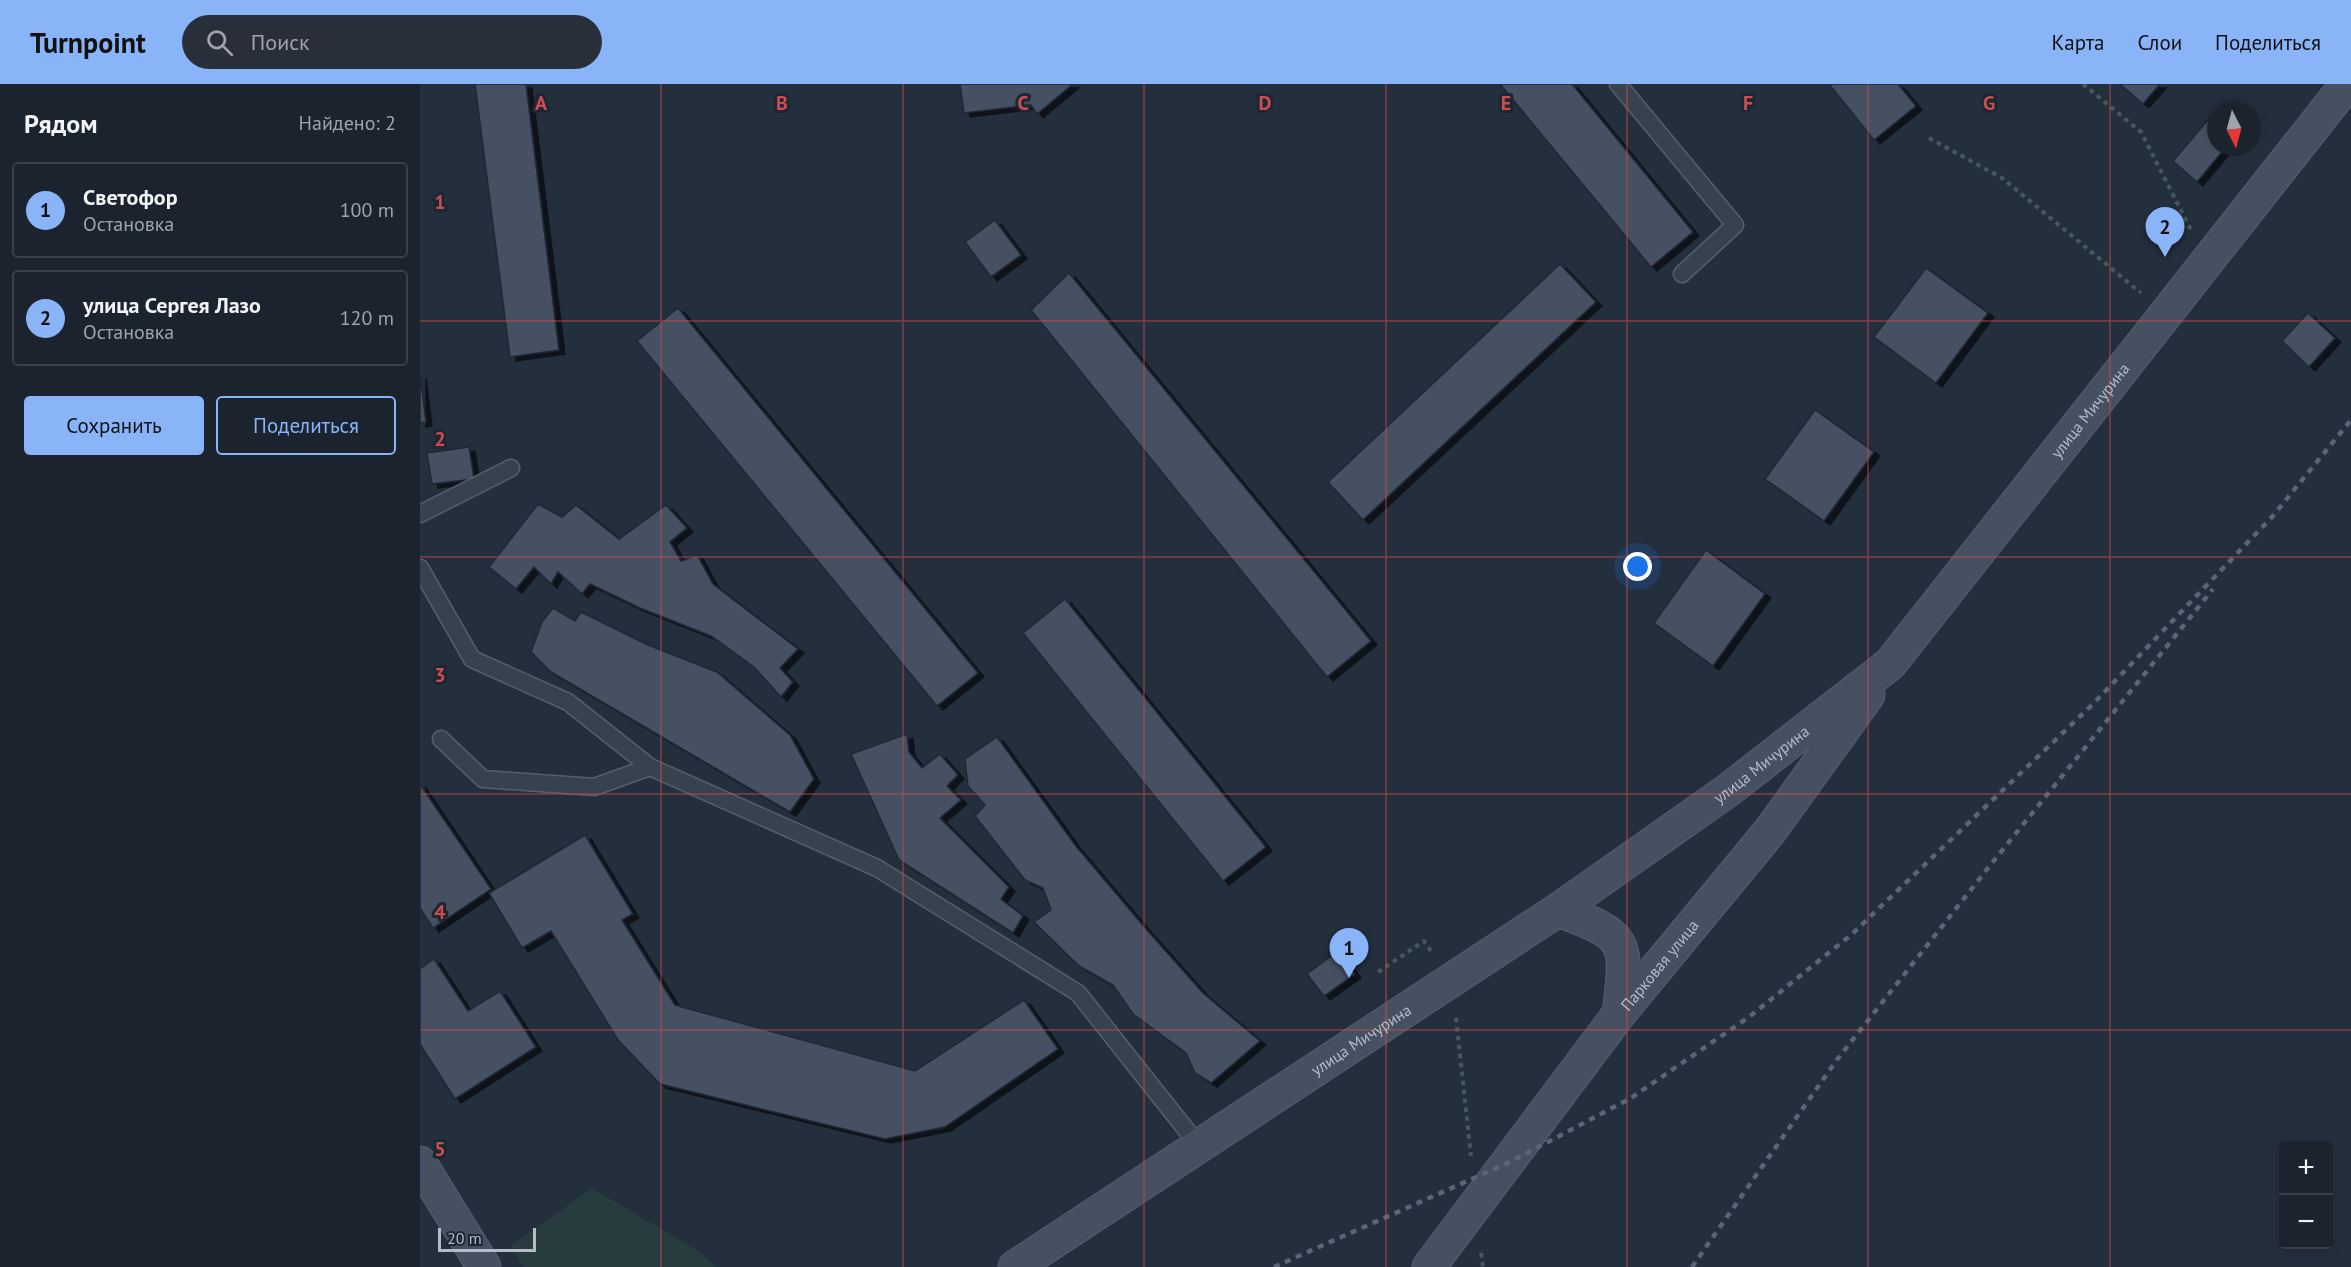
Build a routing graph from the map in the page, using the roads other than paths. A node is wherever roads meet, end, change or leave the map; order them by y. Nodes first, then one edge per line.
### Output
1 (1618, 84) edge
2 (2347, 84) edge
3 (1682, 274) dead end
4 (511, 468) dead end
5 (420, 514) edge
6 (420, 568) edge
7 (1890, 664) junction
8 (441, 739) dead end
9 (650, 767) junction
10 (1558, 910) junction
11 (1619, 1014) junction
12 (1199, 1146) junction
13 (420, 1163) edge
14 (484, 1267) edge
15 (1015, 1267) edge
16 (1429, 1267) edge

1 - 3 lane
2 - 7 main road, улица Мичурина
4 - 5 lane
6 - 9 lane
7 - 10 main road, улица Мичурина
7 - 11 main road, Парковая улица
8 - 9 lane
9 - 12 lane
10 - 11 main road
10 - 12 main road, улица Мичурина
11 - 16 main road, Парковая улица
12 - 15 main road, улица Мичурина
13 - 14 main road

